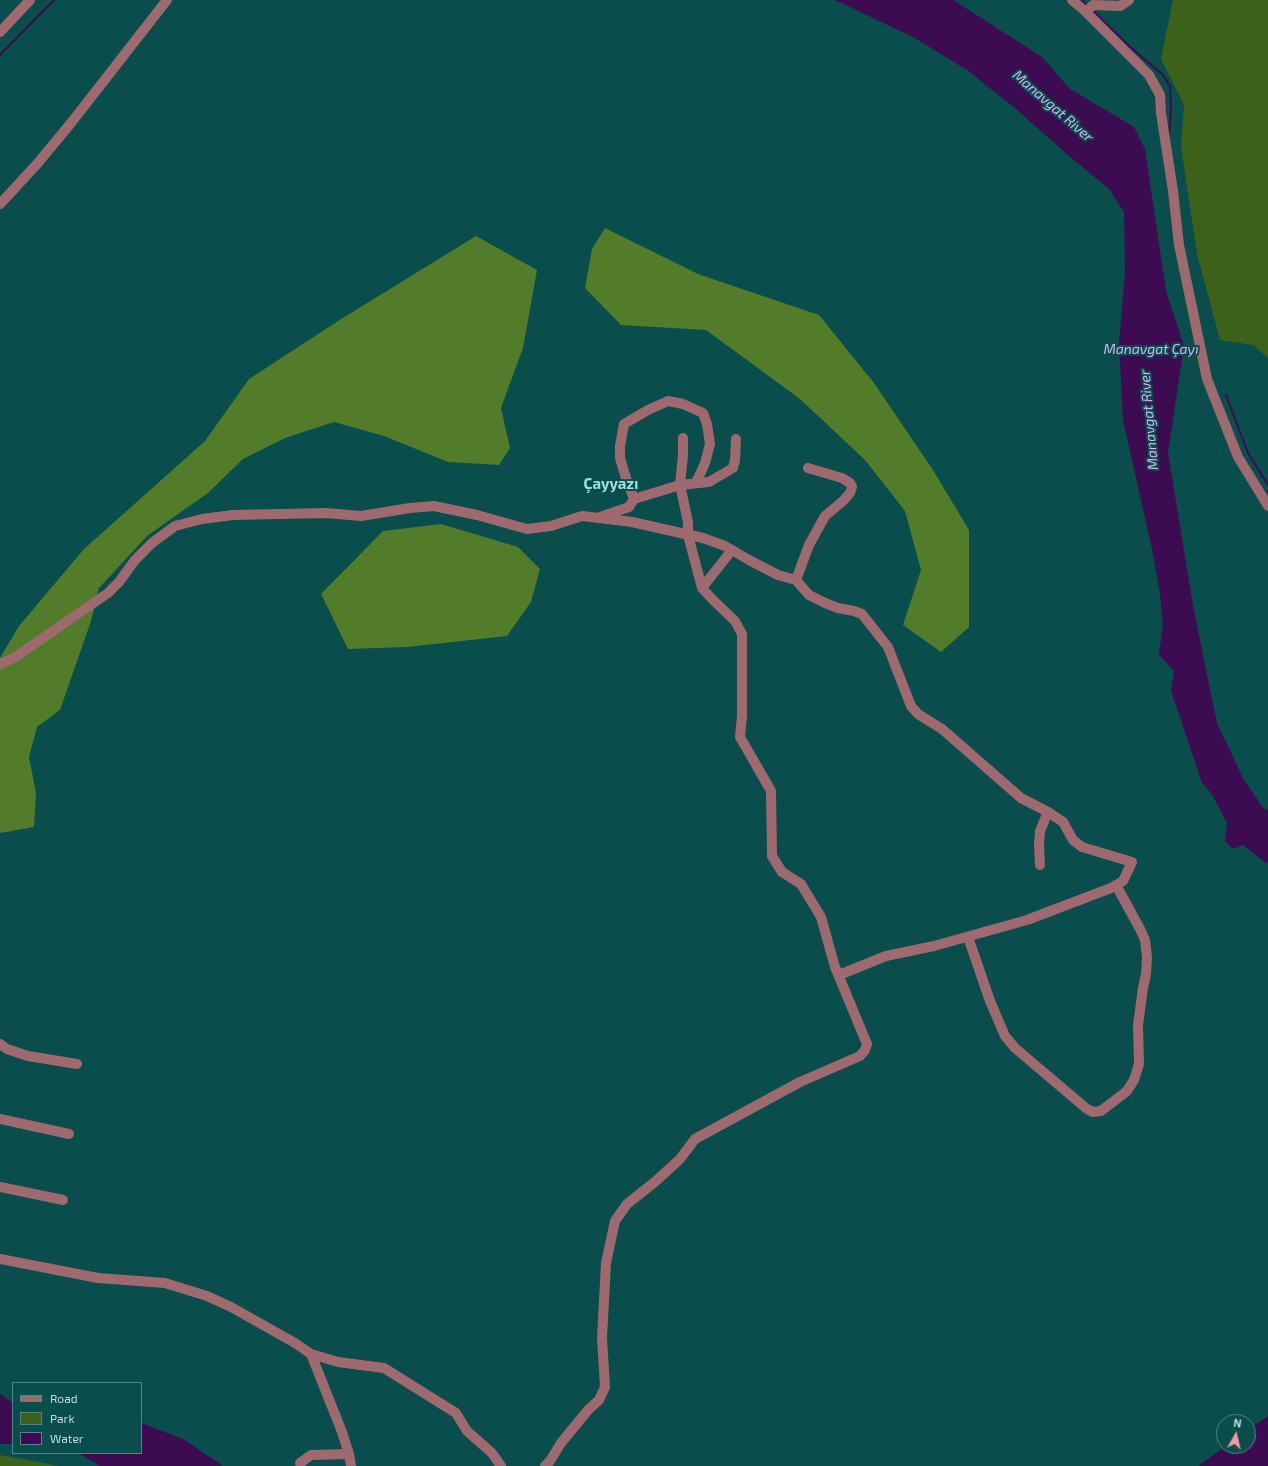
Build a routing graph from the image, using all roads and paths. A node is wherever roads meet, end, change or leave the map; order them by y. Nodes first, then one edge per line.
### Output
1 (30, 0) edge
2 (167, 0) edge
3 (1072, 0) edge
4 (1129, 0) edge
5 (1088, 9) junction
6 (0, 32) edge
7 (0, 204) edge
8 (683, 438) dead end
9 (736, 439) dead end
10 (808, 468) dead end
11 (696, 484) junction
12 (680, 485) junction
13 (634, 499) junction
14 (1268, 506) edge
15 (596, 518) junction
16 (688, 535) junction
17 (732, 550) junction
18 (796, 580) junction
19 (702, 588) junction
20 (0, 664) edge
21 (1048, 812) junction
22 (1040, 865) dead end
23 (1116, 885) junction
24 (968, 937) junction
25 (839, 975) junction
26 (0, 1044) edge
27 (77, 1064) dead end
28 (0, 1119) edge
29 (69, 1134) dead end
30 (0, 1187) edge
31 (63, 1200) dead end
32 (0, 1259) edge
33 (311, 1354) junction
34 (349, 1454) junction
35 (300, 1464) dead end
36 (350, 1466) edge
37 (501, 1466) edge
38 (545, 1466) edge

1 - 6 street
2 - 7 street
3 - 5 street
4 - 5 street
5 - 14 street
8 - 12 street
9 - 11 street
10 - 18 street
11 - 12 street
11 - 13 street
12 - 13 street
12 - 16 street
13 - 15 street
15 - 16 street
15 - 20 street
16 - 17 street
16 - 19 street
17 - 18 street
17 - 19 street
18 - 21 street
19 - 25 street
21 - 22 street
21 - 23 street
23 - 24 street
23 - 24 street
24 - 25 street
25 - 38 street
26 - 27 street
28 - 29 street
30 - 31 street
32 - 33 street
33 - 34 street
33 - 37 street
34 - 35 street
34 - 36 street

